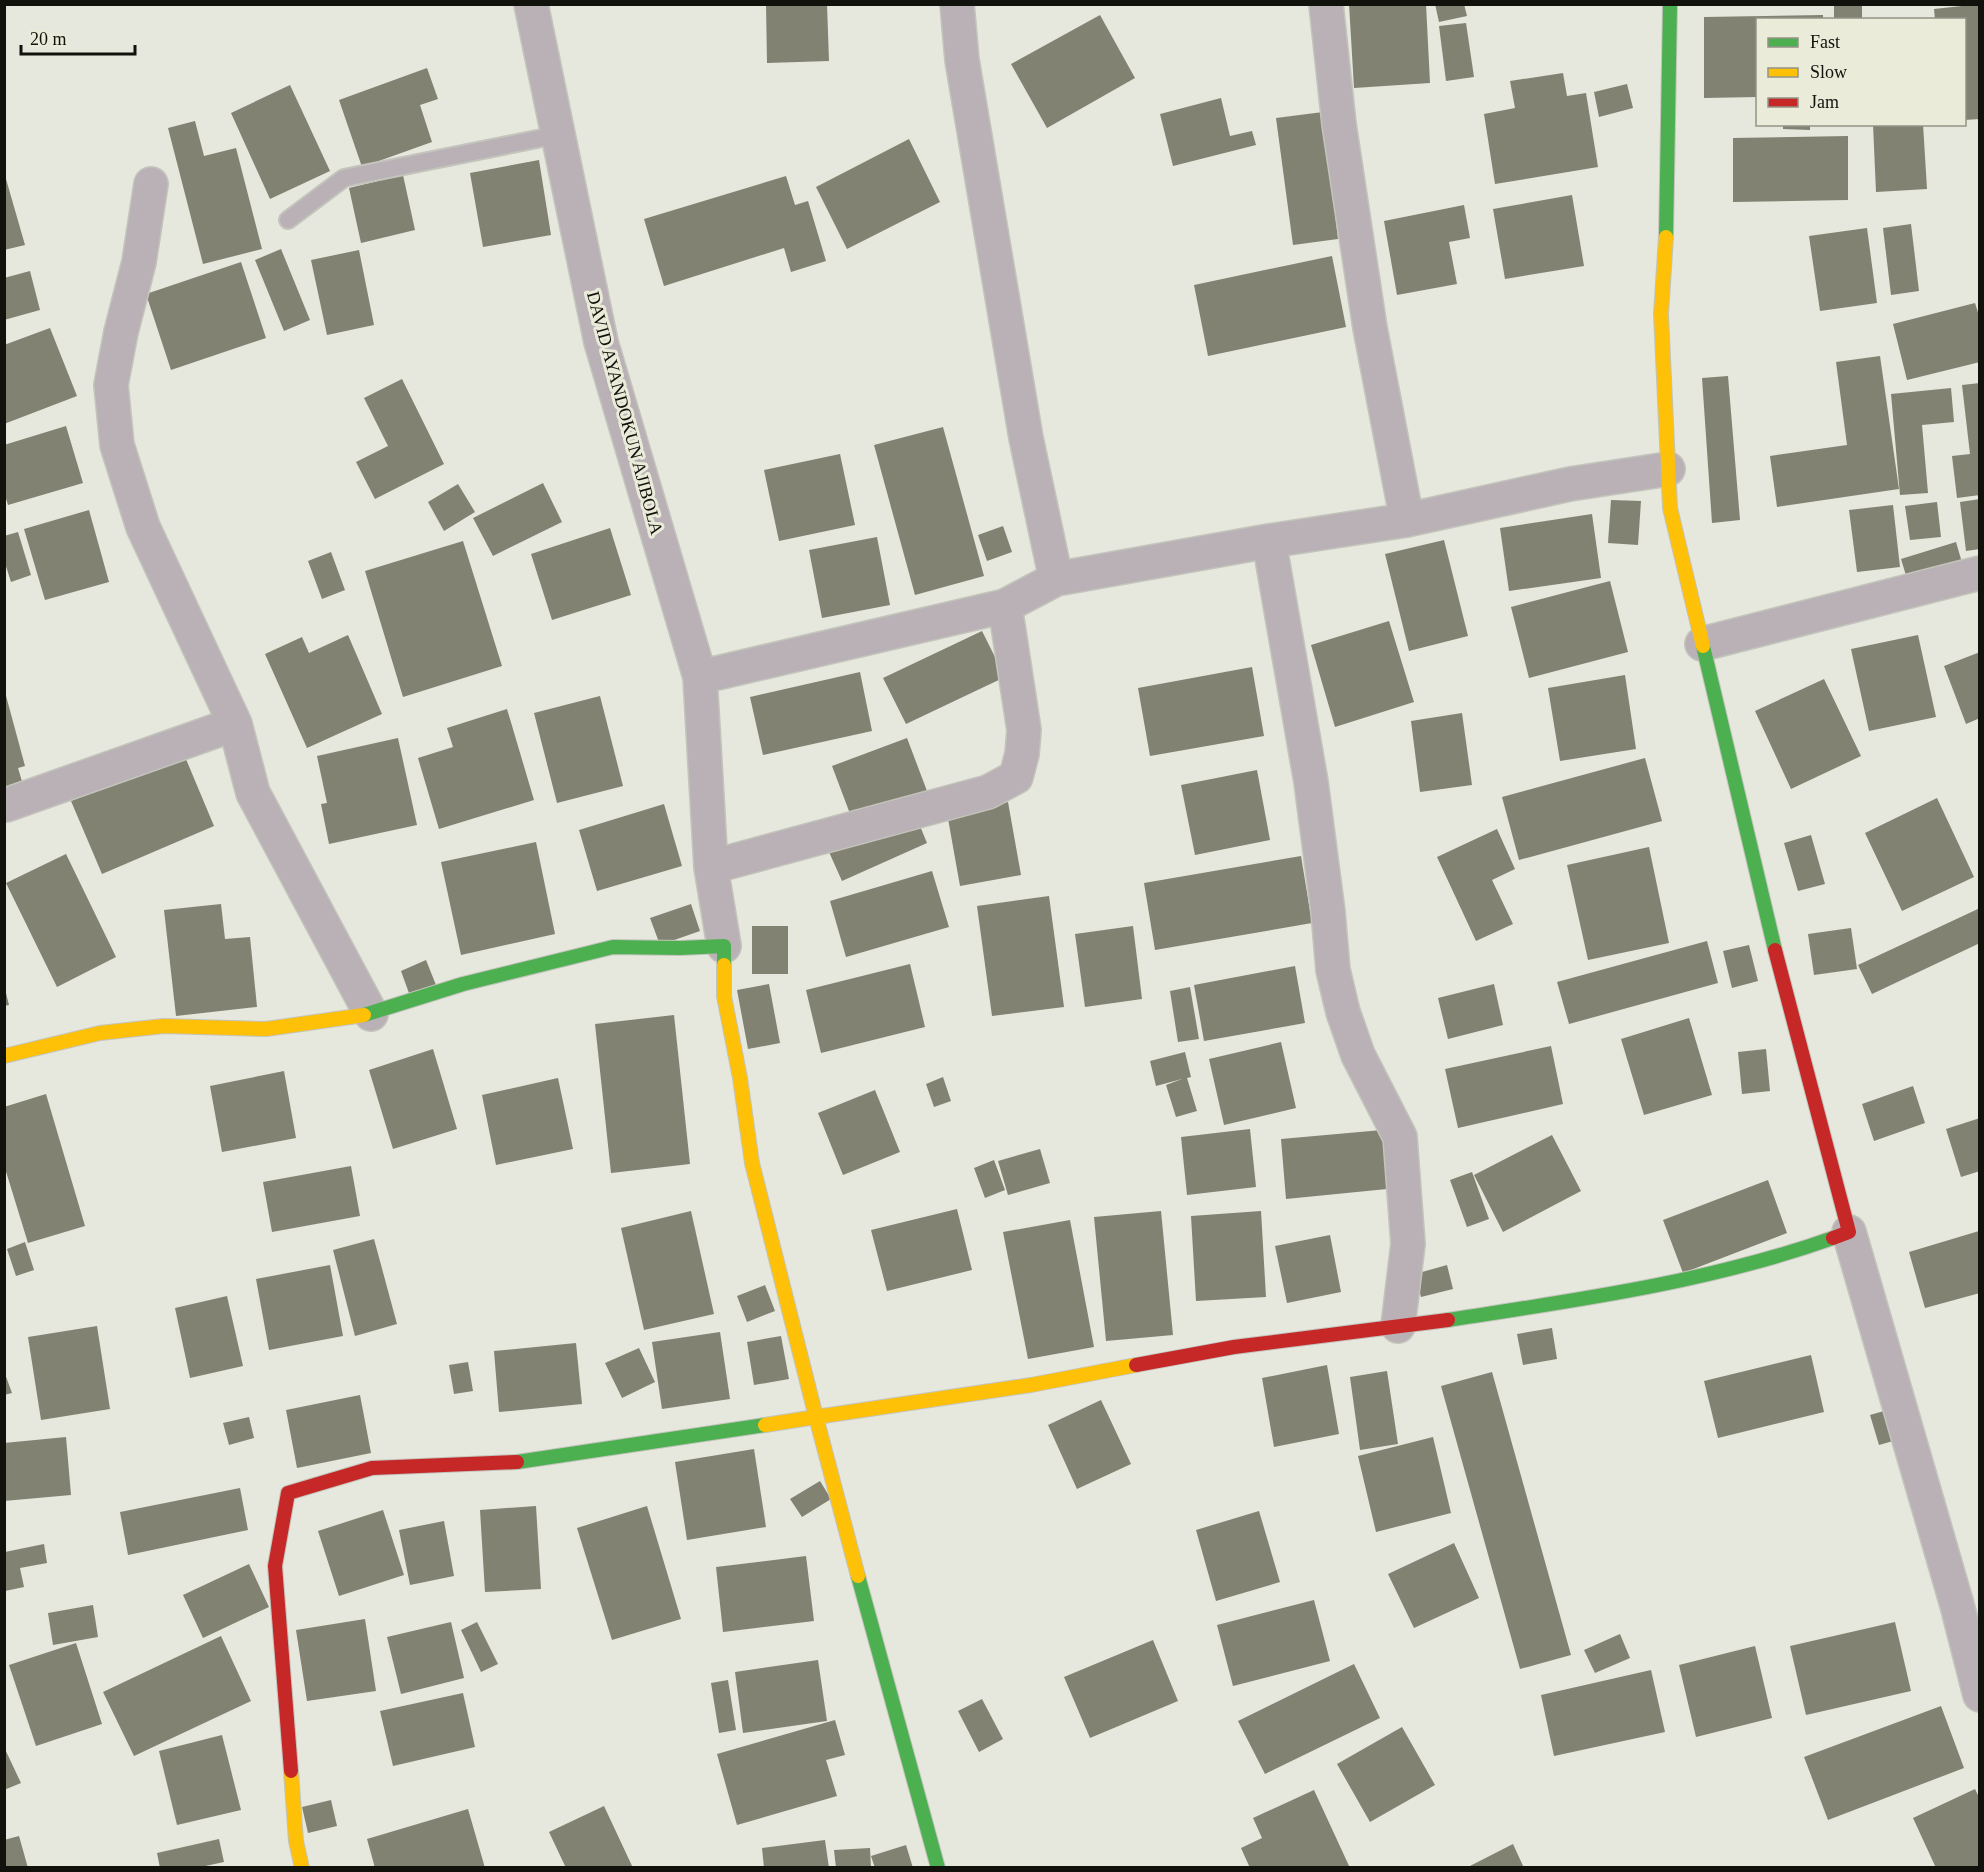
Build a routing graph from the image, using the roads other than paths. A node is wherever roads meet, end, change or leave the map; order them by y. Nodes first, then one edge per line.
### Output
1 (531, 4) edge
2 (957, 4) edge
3 (1326, 4) edge
4 (1670, 4) edge
5 (557, 135) junction
6 (152, 184) dead end
7 (288, 220) dead end
8 (1668, 469) junction
9 (1407, 520) junction
10 (1269, 541) junction
11 (1980, 573) edge
12 (1056, 579) junction
13 (1005, 606) junction
14 (1702, 644) junction
15 (700, 677) junction
16 (235, 724) junction
17 (6, 806) dead end
18 (711, 867) junction
19 (724, 946) junction
20 (371, 1014) junction
21 (4, 1056) edge
22 (1849, 1232) junction
23 (1398, 1326) junction
24 (816, 1417) junction
25 (1980, 1695) edge
26 (302, 1868) edge
27 (938, 1868) edge

1 - 5 street, DAVID AYANDOKUN AJIBOLA
2 - 12 street
3 - 9 street
4 - 8 street
5 - 7 lane
5 - 15 street, DAVID AYANDOKUN AJIBOLA
6 - 16 street
8 - 9 street
8 - 14 street
9 - 10 street
10 - 12 street
10 - 23 street
11 - 14 street
12 - 13 street
13 - 15 street
13 - 18 street
14 - 22 street
15 - 18 street, DAVID AYANDOKUN AJIBOLA
16 - 17 street
16 - 20 street
18 - 19 street, DAVID AYANDOKUN AJIBOLA
19 - 20 street
19 - 24 street
20 - 21 street
22 - 23 street
22 - 25 street
23 - 24 street
24 - 26 street
24 - 27 street

